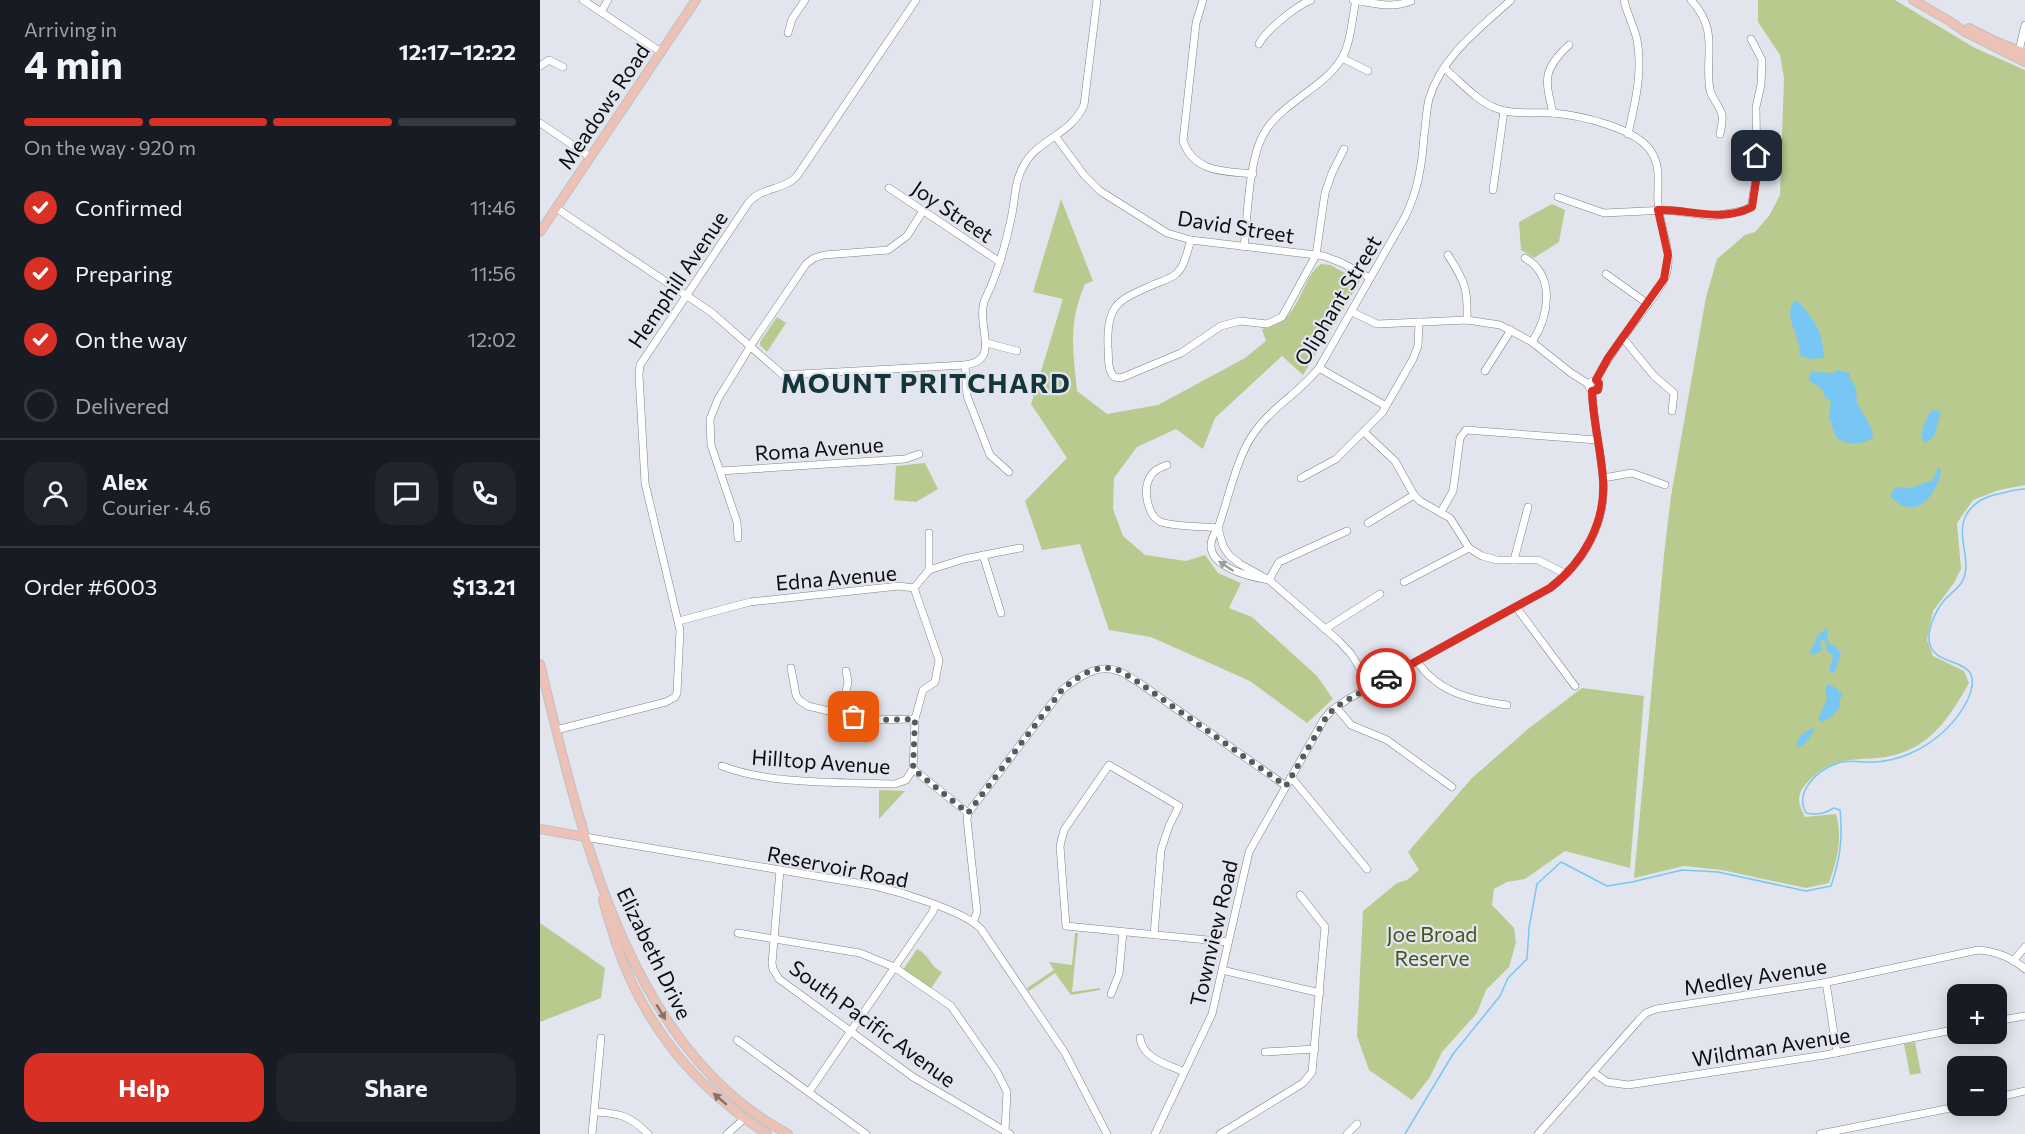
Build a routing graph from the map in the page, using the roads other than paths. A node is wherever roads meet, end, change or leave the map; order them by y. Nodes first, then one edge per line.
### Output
1 (583, 0) edge
2 (608, 0) edge
3 (696, 0) edge
4 (805, 0) edge
5 (916, 0) edge
6 (1097, 0) edge
7 (1203, 0) edge
8 (1311, 0) edge
9 (1355, 0) edge
10 (1511, 0) edge
11 (1624, 0) edge
12 (1704, 0) edge
13 (1914, 0) edge
14 (1411, 1) edge
15 (1694, 3) edge
16 (601, 12) junction
17 (2025, 25) edge
18 (788, 33) dead end
19 (1752, 39) dead end
20 (1259, 44) dead end
21 (1569, 45) dead end
22 (661, 52) junction
23 (2022, 56) edge
24 (1342, 58) junction
25 (540, 66) edge
26 (562, 67) dead end
27 (1444, 68) junction
28 (1368, 71) dead end
29 (1504, 111) junction
30 (1553, 113) junction
31 (540, 123) edge
32 (1628, 134) junction
33 (1720, 134) dead end
34 (1056, 137) junction
35 (1344, 149) dead end
36 (590, 157) junction
37 (1253, 174) junction
38 (889, 188) dead end
39 (1492, 190) dead end
40 (1558, 197) dead end
41 (556, 208) junction
42 (1658, 210) junction
43 (923, 211) junction
44 (540, 232) edge
45 (1191, 240) junction
46 (1244, 247) junction
47 (1316, 255) junction
48 (1448, 255) dead end
49 (1525, 258) dead end
50 (1000, 262) junction
51 (1606, 274) dead end
52 (1370, 278) junction
53 (686, 295) junction
54 (1648, 304) junction
55 (1352, 312) junction
56 (1467, 320) junction
57 (1419, 322) junction
58 (1511, 330) junction
59 (1623, 338) junction
60 (1532, 342) junction
61 (987, 343) junction
62 (751, 347) junction
63 (1017, 351) dead end
64 (965, 365) junction
65 (1319, 368) junction
66 (1485, 372) dead end
67 (1593, 385) junction
68 (1386, 406) junction
69 (1672, 411) dead end
70 (1364, 432) junction
71 (1597, 440) junction
72 (919, 454) dead end
73 (1167, 465) dead end
74 (720, 471) junction
75 (1009, 472) dead end
76 (1301, 478) dead end
77 (1603, 478) junction
78 (1665, 485) dead end
79 (1414, 495) junction
80 (1528, 507) dead end
81 (1442, 513) junction
82 (1368, 523) dead end
83 (1218, 528) junction
84 (1347, 531) dead end
85 (929, 533) dead end
86 (738, 538) dead end
87 (1020, 548) dead end
88 (1469, 548) junction
89 (983, 555) junction
90 (1514, 560) junction
91 (929, 570) junction
92 (1566, 574) junction
93 (1269, 580) junction
94 (1404, 582) dead end
95 (914, 588) junction
96 (1380, 594) dead end
97 (1516, 608) junction
98 (1001, 613) dead end
99 (678, 621) junction
100 (1325, 629) junction
101 (1417, 661) junction
102 (540, 664) edge
103 (791, 668) dead end
104 (846, 671) dead end
105 (1371, 686) junction
106 (1575, 686) dead end
107 (1507, 705) dead end
108 (1336, 707) junction
109 (841, 714) junction
110 (915, 719) junction
111 (556, 730) junction
112 (722, 766) dead end
113 (913, 769) junction
114 (1291, 777) junction
115 (1286, 786) junction
116 (1452, 787) dead end
117 (968, 813) junction
118 (540, 829) edge
119 (585, 837) junction
120 (1367, 869) dead end
121 (780, 870) junction
122 (599, 880) junction
123 (1300, 895) dead end
124 (935, 906) junction
125 (973, 922) junction
126 (1123, 932) junction
127 (738, 933) dead end
128 (1154, 935) junction
129 (774, 939) junction
130 (1228, 942) junction
131 (2025, 947) edge
132 (2013, 961) junction
133 (894, 967) junction
134 (2025, 969) edge
135 (1222, 970) junction
136 (1826, 982) junction
137 (1320, 993) junction
138 (1111, 994) dead end
139 (2025, 1016) edge
140 (2007, 1019) edge
141 (851, 1031) junction
142 (1947, 1031) edge
143 (601, 1038) dead end
144 (1140, 1038) dead end
145 (737, 1040) dead end
146 (1315, 1049) junction
147 (1265, 1052) dead end
148 (1837, 1053) junction
149 (1184, 1072) junction
150 (1593, 1072) junction
151 (2025, 1091) edge
152 (809, 1092) junction
153 (2007, 1095) edge
154 (1947, 1109) edge
155 (595, 1112) junction
156 (744, 1119) junction
157 (1357, 1124) dead end
158 (1008, 1132) edge
159 (592, 1134) edge
160 (648, 1134) edge
161 (727, 1134) edge
162 (767, 1134) edge
163 (788, 1134) edge
164 (866, 1134) edge
165 (1107, 1134) edge
166 (1155, 1134) edge
167 (1220, 1134) edge
168 (1347, 1134) edge
169 (1538, 1134) edge
170 (1820, 1134) edge

1 - 16 street
2 - 16 street
3 - 22 main road, Meadows Road
4 - 18 street
5 - 53 street, Hemphill Avenue
6 - 34 street
7 - 37 street
8 - 20 street
9 - 14 street
9 - 24 street
10 - 27 street
11 - 32 street
12 - 15 street
13 - 23 main road
15 - 33 street
16 - 22 street
17 - 23 street
19 - 42 street
21 - 30 street
22 - 36 main road, Meadows Road
24 - 28 street
24 - 37 street
25 - 26 street
27 - 29 street
27 - 52 street, Oliphant Street
29 - 30 street
29 - 39 street
30 - 32 street
31 - 36 street
32 - 42 street
34 - 45 street, David Street
34 - 50 street
35 - 47 street
36 - 41 main road, Meadows Road
37 - 46 street
38 - 43 street, Joy Street
40 - 42 street
41 - 44 main road, Meadows Road
41 - 53 street
42 - 54 street
43 - 50 street, Joy Street
43 - 62 street
45 - 46 street, David Street
45 - 47 street
46 - 47 street, David Street
47 - 52 street, David Street
48 - 56 street
49 - 60 street
50 - 61 street
51 - 54 street
52 - 55 street, Oliphant Street
53 - 62 street
53 - 99 street, Hemphill Avenue
54 - 59 street
55 - 57 street
55 - 65 street, Oliphant Street
56 - 57 street
56 - 58 street
57 - 68 street
58 - 60 street
58 - 66 street
59 - 67 street
59 - 69 street
60 - 67 street
61 - 63 street
61 - 64 street
62 - 64 street
62 - 74 street
64 - 75 street
65 - 68 street
65 - 83 street, Oliphant Street
67 - 71 street, Townview Road
68 - 70 street
70 - 76 street
70 - 79 street
71 - 77 street, Townview Road
71 - 81 street
72 - 74 street, Roma Avenue
73 - 83 street
74 - 86 street
77 - 78 street
77 - 92 street, Townview Road
79 - 81 street
79 - 82 street
80 - 90 street
81 - 88 street
83 - 93 street, Oliphant Street
93 -> 83 street, Oliphant Street
84 - 93 street
85 - 91 street
87 - 89 street
88 - 90 street
88 - 94 street
89 - 91 street
89 - 98 street
90 - 92 street
91 - 95 street
92 - 97 street, Townview Road
93 - 100 street, Oliphant Street
95 - 99 street, Edna Avenue
95 - 110 street, Edna Avenue
96 - 100 street
97 - 101 street, Townview Road
97 - 106 street
99 - 111 street, Hemphill Avenue
100 - 105 street, Oliphant Street
101 - 105 street, Townview Road
101 - 107 street
102 - 111 main road, Elizabeth Drive
103 - 109 street
104 - 109 street
105 - 108 street, Townview Road
108 - 114 street, Townview Road
108 - 116 street
109 - 110 street
110 - 113 street, Edna Avenue
111 - 119 main road, Elizabeth Drive
112 - 113 street, Hilltop Avenue
113 - 117 street
114 - 115 street, Townview Road
114 - 120 street
115 - 117 street
115 - 130 street, Townview Road
117 - 125 street
118 - 119 main road
119 - 121 street, Reservoir Road
119 - 122 main road, Elizabeth Drive
121 - 124 street, Reservoir Road
121 - 129 street, South Pacific Avenue
156 -> 122 main road, Elizabeth Drive
122 -> 163 main road, Elizabeth Drive
123 - 137 street
124 - 125 street, Reservoir Road
124 - 133 street
125 - 165 street, Reservoir Road
126 - 128 street
126 - 128 street
126 - 138 street
127 - 129 street
128 - 130 street
129 - 133 street
129 - 141 street, South Pacific Avenue
130 - 135 street, Townview Road
131 - 132 street
132 - 134 street, Medley Avenue
132 - 136 street, Medley Avenue
133 - 141 street
133 - 158 street
135 - 137 street
135 - 149 street, Townview Road
136 - 148 street
136 - 150 street, Medley Avenue
137 - 146 street
139 - 140 street
141 - 152 street
141 - 158 street, South Pacific Avenue
142 - 148 street, Wildman Avenue
143 - 155 street
144 - 149 street
145 - 152 street
146 - 147 street
146 - 167 street
148 - 150 street, Wildman Avenue
149 - 166 street, Townview Road
150 - 169 street, Medley Avenue
151 - 153 street
152 - 164 street
154 - 170 street
155 - 159 street
155 - 160 street
156 - 161 street
156 - 162 main road, Elizabeth Drive
157 - 168 street

